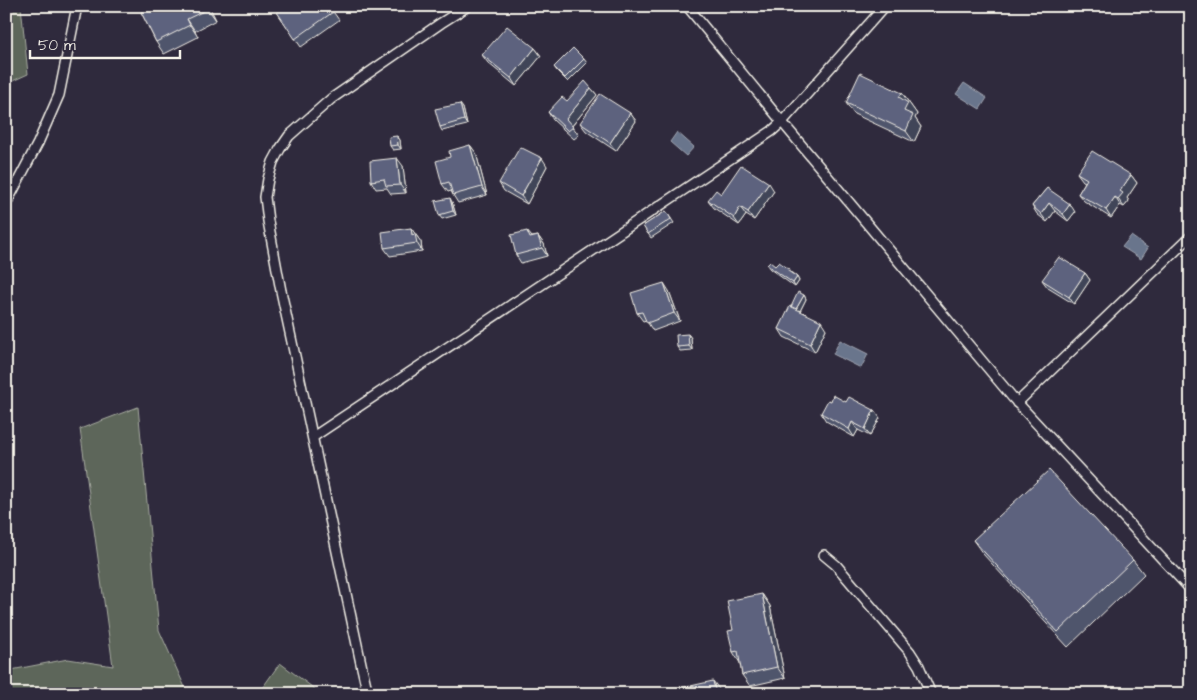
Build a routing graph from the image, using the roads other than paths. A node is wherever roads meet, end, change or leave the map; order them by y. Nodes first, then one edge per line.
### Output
1 (77, 6) edge
2 (468, 6) edge
3 (687, 6) edge
4 (885, 6) edge
5 (782, 122) junction
6 (6, 204) edge
7 (1191, 236) edge
8 (1017, 403) junction
9 (313, 437) junction
10 (824, 555) dead end
11 (1191, 590) edge
12 (368, 694) edge
13 (930, 694) edge

1 - 6 lane
2 - 9 lane
3 - 5 lane
4 - 5 lane
5 - 8 lane
5 - 9 lane
7 - 8 lane
8 - 11 lane
9 - 12 lane
10 - 13 lane

